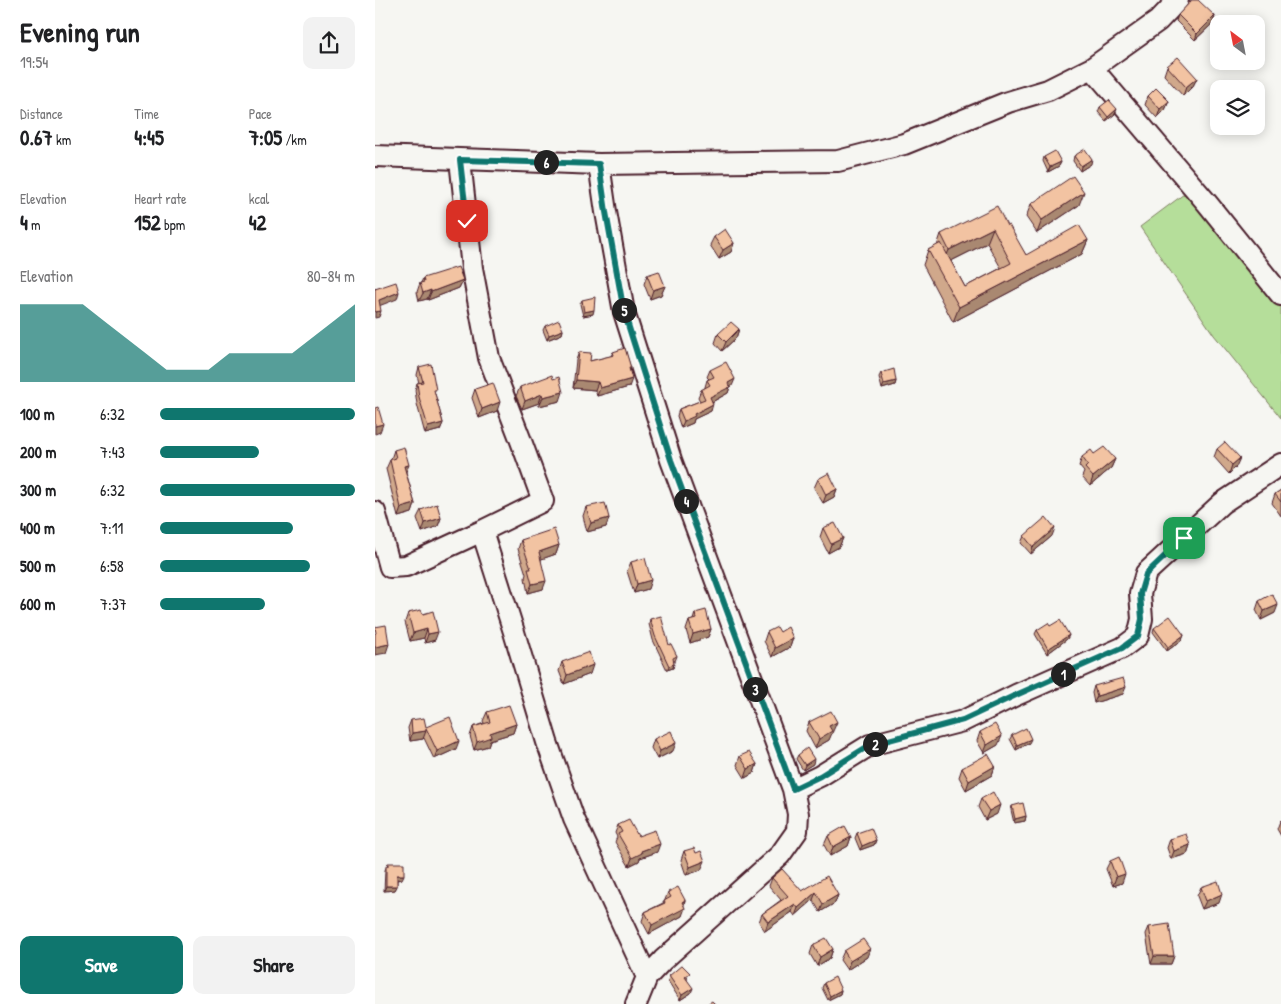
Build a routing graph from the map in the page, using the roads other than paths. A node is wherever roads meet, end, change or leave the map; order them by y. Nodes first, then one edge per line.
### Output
1 (1178, 0) edge
2 (1092, 68) junction
3 (375, 156) edge
4 (460, 160) junction
5 (599, 164) junction
6 (1281, 295) edge
7 (1281, 464) edge
8 (375, 512) edge
9 (482, 531) junction
10 (793, 789) junction
11 (647, 977) junction
12 (636, 1004) edge

1 - 2 street
2 - 5 street
2 - 6 street
3 - 4 street
4 - 5 street
4 - 9 street
5 - 10 street
7 - 10 street
8 - 9 street
9 - 11 street
10 - 11 street
11 - 12 street

